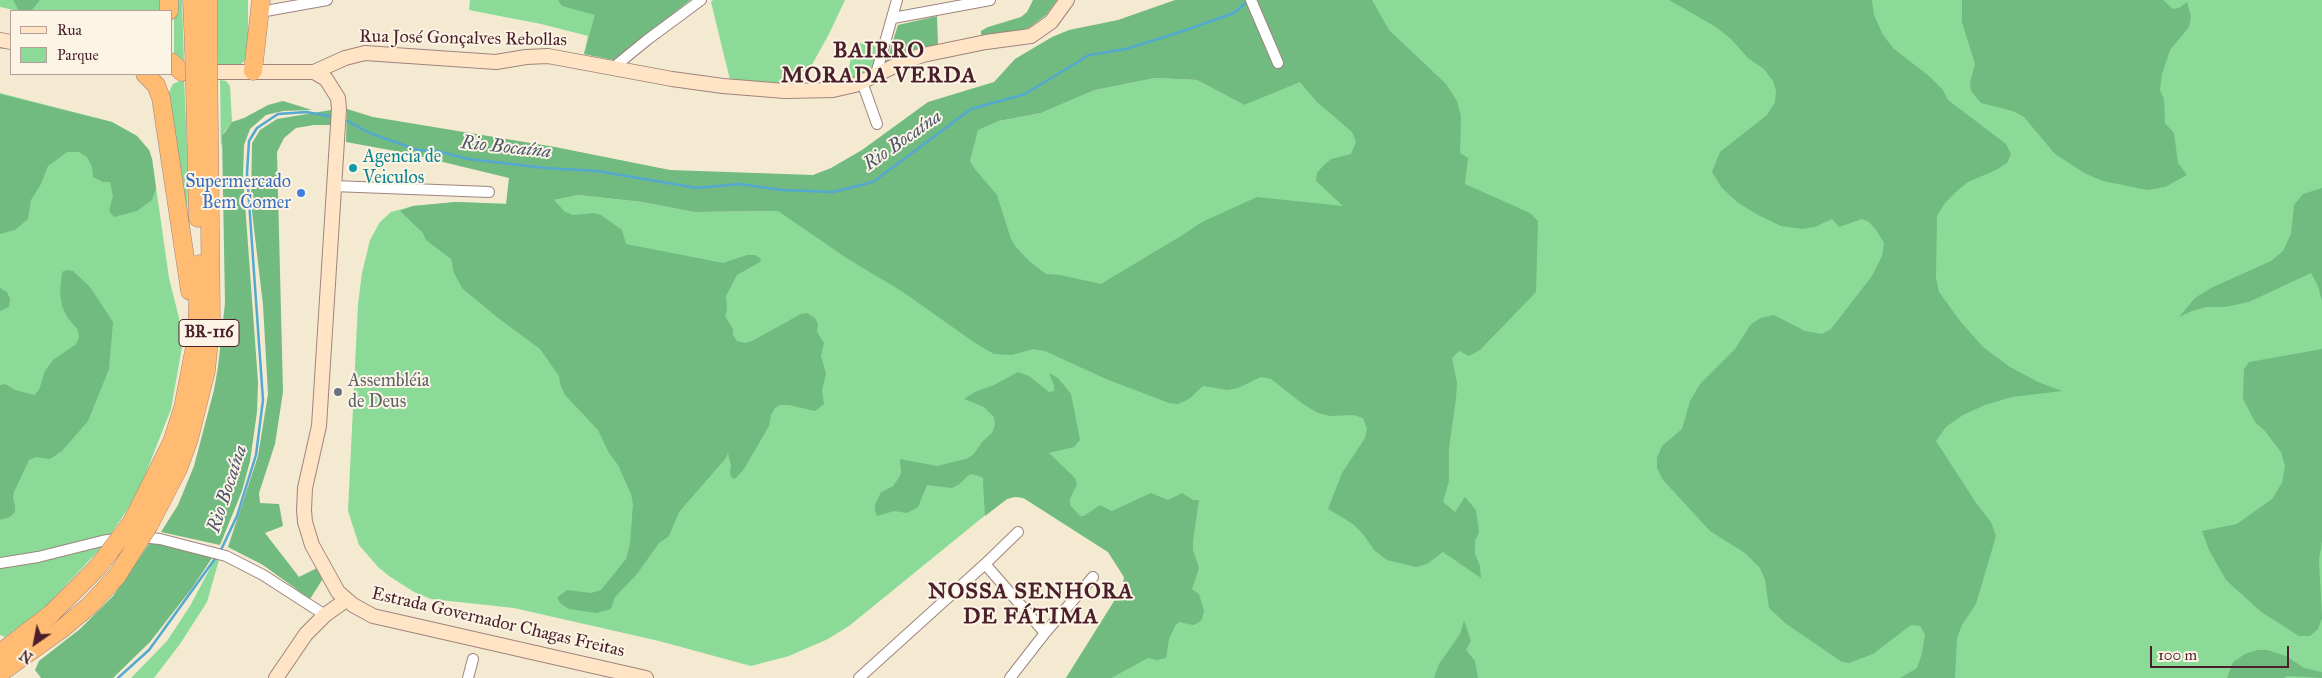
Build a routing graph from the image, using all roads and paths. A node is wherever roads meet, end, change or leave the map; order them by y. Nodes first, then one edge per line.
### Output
1 (192, 0) edge
2 (208, 0) edge
3 (327, 0) edge
4 (702, 0) edge
5 (897, 0) edge
6 (990, 0) edge
7 (1066, 0) edge
8 (1251, 0) edge
9 (260, 4) edge
10 (893, 18) junction
11 (201, 49) junction
12 (1278, 63) dead end
13 (614, 68) junction
14 (172, 71) edge
15 (253, 71) junction
16 (314, 72) junction
17 (876, 74) junction
18 (146, 75) edge
19 (167, 75) edge
20 (862, 82) junction
21 (160, 94) junction
22 (877, 124) dead end
23 (202, 130) junction
24 (333, 186) junction
25 (489, 192) dead end
26 (197, 336) junction
27 (1018, 532) dead end
28 (0, 564) edge
29 (985, 564) junction
30 (1093, 577) dead end
31 (346, 600) junction
32 (325, 615) junction
33 (1045, 633) junction
34 (29, 643) junction
35 (475, 651) junction
36 (0, 653) edge
37 (0, 673) edge
38 (276, 678) edge
39 (468, 678) edge
40 (646, 678) edge
41 (859, 678) edge
42 (1010, 678) edge

1 - 11 highway, BR-116
2 - 11 highway, BR-116
3 - 9 street
4 - 13 street
5 - 10 street
6 - 10 street
7 - 17 main road, Rua José Gonçalves Rebollas
8 - 12 street
9 - 15 highway
10 - 17 street
11 - 23 highway, BR-116, bridge
13 - 16 main road, Rua José Gonçalves Rebollas
13 - 20 main road, Rua José Gonçalves Rebollas
14 - 15 main road
15 - 16 main road
16 - 24 main road, Estrada Governador Chagas Freitas
17 - 20 main road, Rua José Gonçalves Rebollas
18 - 21 highway
19 - 21 highway
20 - 22 street
21 - 26 highway
23 - 26 highway, BR-116
23 - 34 highway, BR-116, bridge
24 - 25 street
24 - 31 main road, Estrada Governador Chagas Freitas
26 - 34 highway, BR-116, bridge
27 - 29 street
28 - 32 street
29 - 33 street
29 - 41 street
30 - 33 street
31 - 32 main road
31 - 35 main road, Estrada Governador Chagas Freitas
32 - 38 main road
33 - 42 street
34 - 36 highway, BR-116
34 - 37 highway, BR-116
35 - 39 street
35 - 40 main road, Estrada Governador Chagas Freitas

